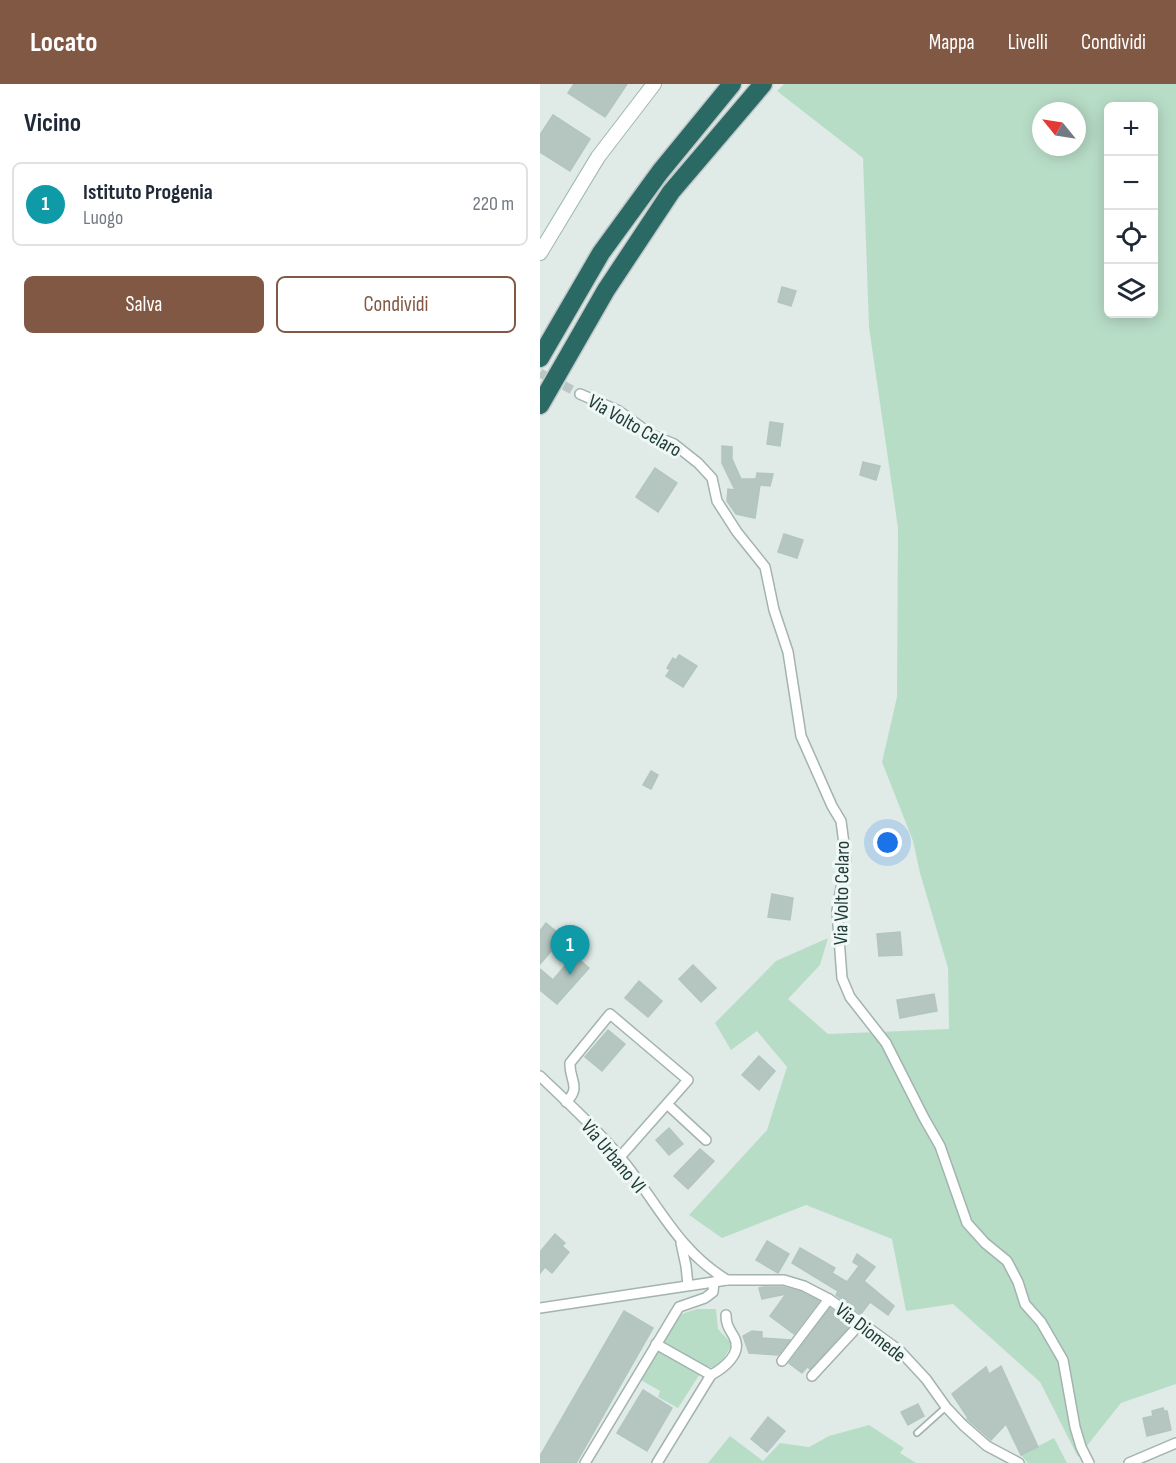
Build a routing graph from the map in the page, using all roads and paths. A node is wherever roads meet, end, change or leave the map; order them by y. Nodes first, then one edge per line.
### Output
1 (654, 84) edge
2 (732, 84) edge
3 (763, 84) edge
4 (540, 253) edge
5 (540, 358) edge
6 (580, 394) tunnel mouth
7 (540, 405) edge
8 (540, 1076) edge
9 (566, 1102) junction
10 (667, 1104) junction
11 (706, 1140) dead end
12 (620, 1157) junction
13 (681, 1242) junction
14 (727, 1280) junction
15 (714, 1282) junction
16 (688, 1285) junction
17 (829, 1299) junction
18 (540, 1308) edge
19 (726, 1315) dead end
20 (861, 1323) junction
21 (656, 1344) junction
22 (782, 1361) dead end
23 (711, 1375) junction
24 (812, 1376) dead end
25 (946, 1407) junction
26 (917, 1433) dead end
27 (1176, 1443) edge
28 (585, 1463) edge
29 (657, 1463) edge
30 (1018, 1463) edge
31 (1089, 1463) edge
32 (1129, 1463) edge

1 - 4 main road
2 - 5 highway
3 - 7 highway
6 - 31 street, Via Volto Celaro
8 - 9 street, Via Urbano VI
9 - 10 street
9 - 12 street, Via Urbano VI
10 - 11 street
10 - 12 street
12 - 13 street, Via Urbano VI
13 - 14 street, Via Urbano VI
13 - 16 street, Via Urbano VI
14 - 15 street, Via Diomede
14 - 17 street, Via Diomede
15 - 16 street, Via Diomede
15 - 21 street
16 - 18 street, Via Diomede
17 - 20 street, Via Diomede
17 - 22 street
19 - 23 street
20 - 24 street
20 - 25 street, Via Diomede
21 - 23 street
21 - 28 street
23 - 29 street
25 - 26 lane
25 - 30 street, Via Diomede
27 - 32 street

